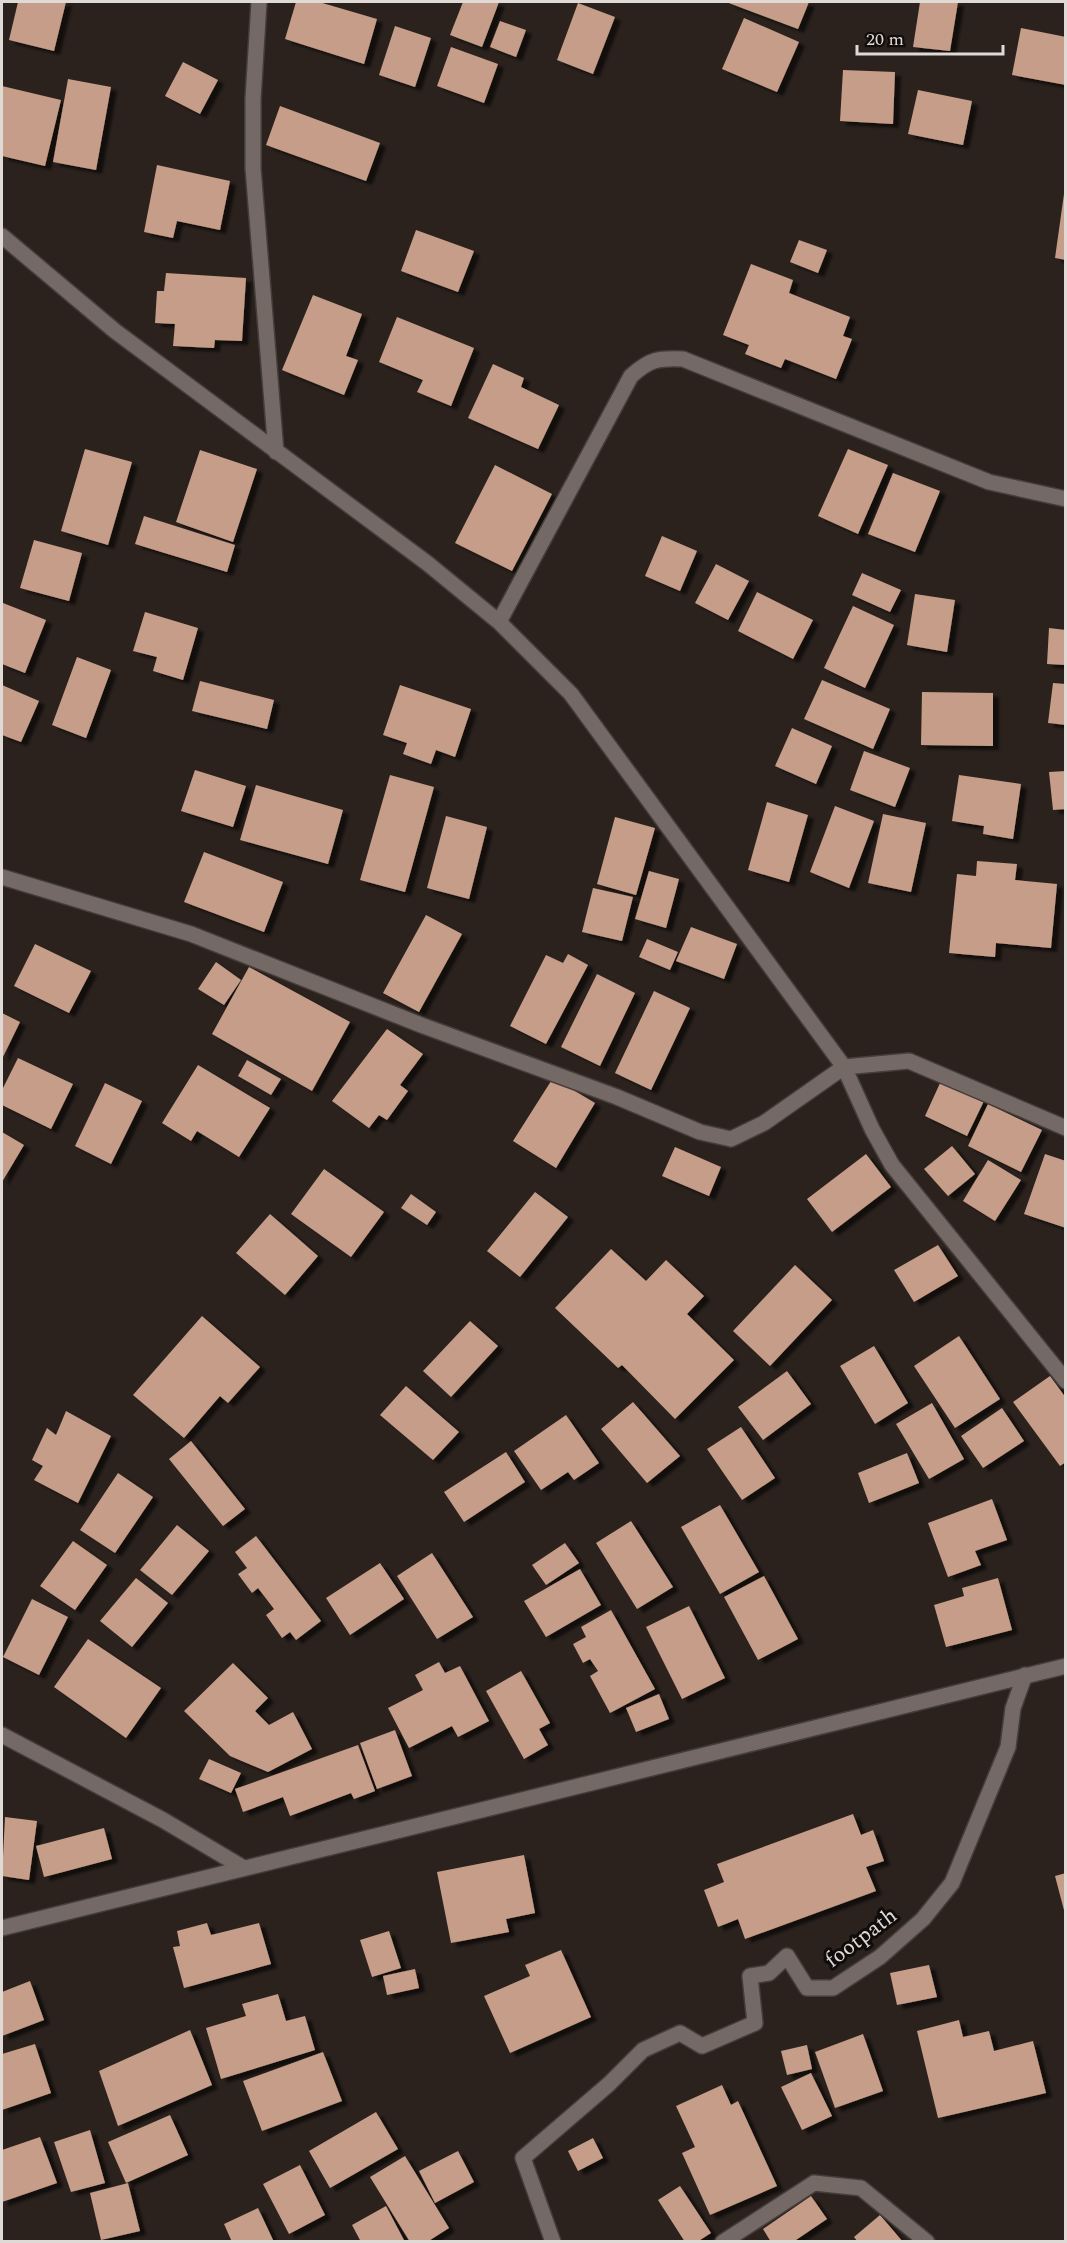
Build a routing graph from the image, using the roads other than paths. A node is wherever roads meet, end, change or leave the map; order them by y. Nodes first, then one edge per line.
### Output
1 (259, 2) edge
2 (2, 236) edge
3 (276, 452) junction
4 (1065, 500) edge
5 (499, 622) junction
6 (2, 877) edge
7 (844, 1067) junction
8 (1065, 1128) edge
9 (1065, 1381) edge
10 (1065, 1666) edge
11 (1025, 1676) junction
12 (2, 1735) edge
13 (242, 1867) junction
14 (2, 1928) edge
15 (553, 2241) edge
16 (723, 2241) edge
17 (927, 2241) edge

1 - 3 street
2 - 3 street
3 - 5 street
4 - 5 street
5 - 7 street
6 - 7 street
7 - 8 street
7 - 9 street
10 - 11 street
11 - 13 street
11 - 15 street, footpath
12 - 13 street
13 - 14 street
16 - 17 street

